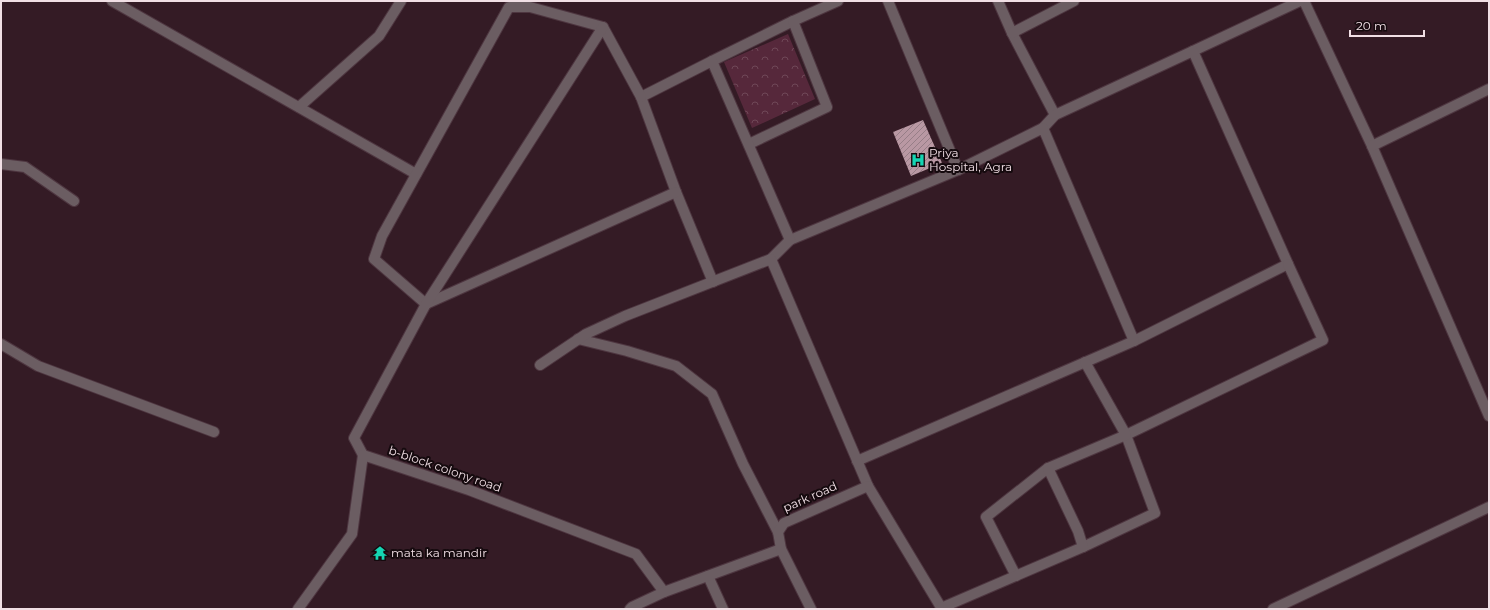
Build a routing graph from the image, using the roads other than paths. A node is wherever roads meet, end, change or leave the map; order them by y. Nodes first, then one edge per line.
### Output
1 (112, 1) edge
2 (401, 1) edge
3 (838, 1) edge
4 (888, 1) edge
5 (998, 1) edge
6 (1074, 1) edge
7 (1300, 1) edge
8 (1304, 1) edge
9 (793, 21) junction
10 (603, 27) junction
11 (1012, 33) junction
12 (1193, 51) junction
13 (712, 61) junction
14 (1489, 89) edge
15 (641, 96) junction
16 (299, 107) junction
17 (1055, 115) junction
18 (1043, 128) junction
19 (748, 144) junction
20 (1372, 146) junction
21 (1, 164) edge
22 (958, 170) junction
23 (416, 174) junction
24 (676, 192) junction
25 (74, 201) dead end
26 (790, 240) junction
27 (771, 259) junction
28 (1288, 264) junction
29 (713, 282) junction
30 (426, 304) junction
31 (578, 340) junction
32 (1134, 341) junction
33 (1, 344) edge
34 (1085, 362) junction
35 (540, 365) dead end
36 (1489, 416) edge
37 (214, 432) dead end
38 (1126, 435) junction
39 (363, 455) junction
40 (857, 461) junction
41 (1048, 468) junction
42 (868, 486) junction
43 (1489, 507) edge
44 (778, 532) junction
45 (1083, 547) junction
46 (781, 549) junction
47 (708, 576) junction
48 (1016, 576) junction
49 (664, 592) junction
50 (298, 609) edge
51 (630, 609) edge
52 (723, 609) edge
53 (811, 609) edge
54 (941, 609) edge
55 (1273, 609) edge

1 - 16 street
2 - 16 street
3 - 9 street
4 - 22 street
5 - 11 street
6 - 11 street
7 - 12 street
8 - 20 street
9 - 13 street
9 - 19 street
10 - 15 street
10 - 23 street
10 - 30 street
11 - 17 street
12 - 17 street
12 - 28 street
13 - 15 street
13 - 19 street
14 - 20 street
15 - 24 street
16 - 23 street
17 - 18 street
18 - 22 street
18 - 32 street
19 - 26 street
20 - 36 street
21 - 25 street
22 - 26 street
23 - 30 street
24 - 29 street
24 - 30 street
26 - 27 street
27 - 29 street
27 - 40 street
28 - 32 street
28 - 38 street
29 - 31 street
30 - 39 street
31 - 35 street
31 - 44 street
32 - 34 street
33 - 37 street
34 - 38 street
34 - 40 street
38 - 41 street
38 - 45 street
39 - 49 street, b-block colony road
39 - 50 street
40 - 42 street
41 - 45 street
41 - 48 street
42 - 44 street, park road
42 - 54 street
43 - 55 street
44 - 46 street
45 - 48 street
46 - 47 street
46 - 53 street
47 - 49 street
47 - 52 street
48 - 54 street
49 - 51 street

